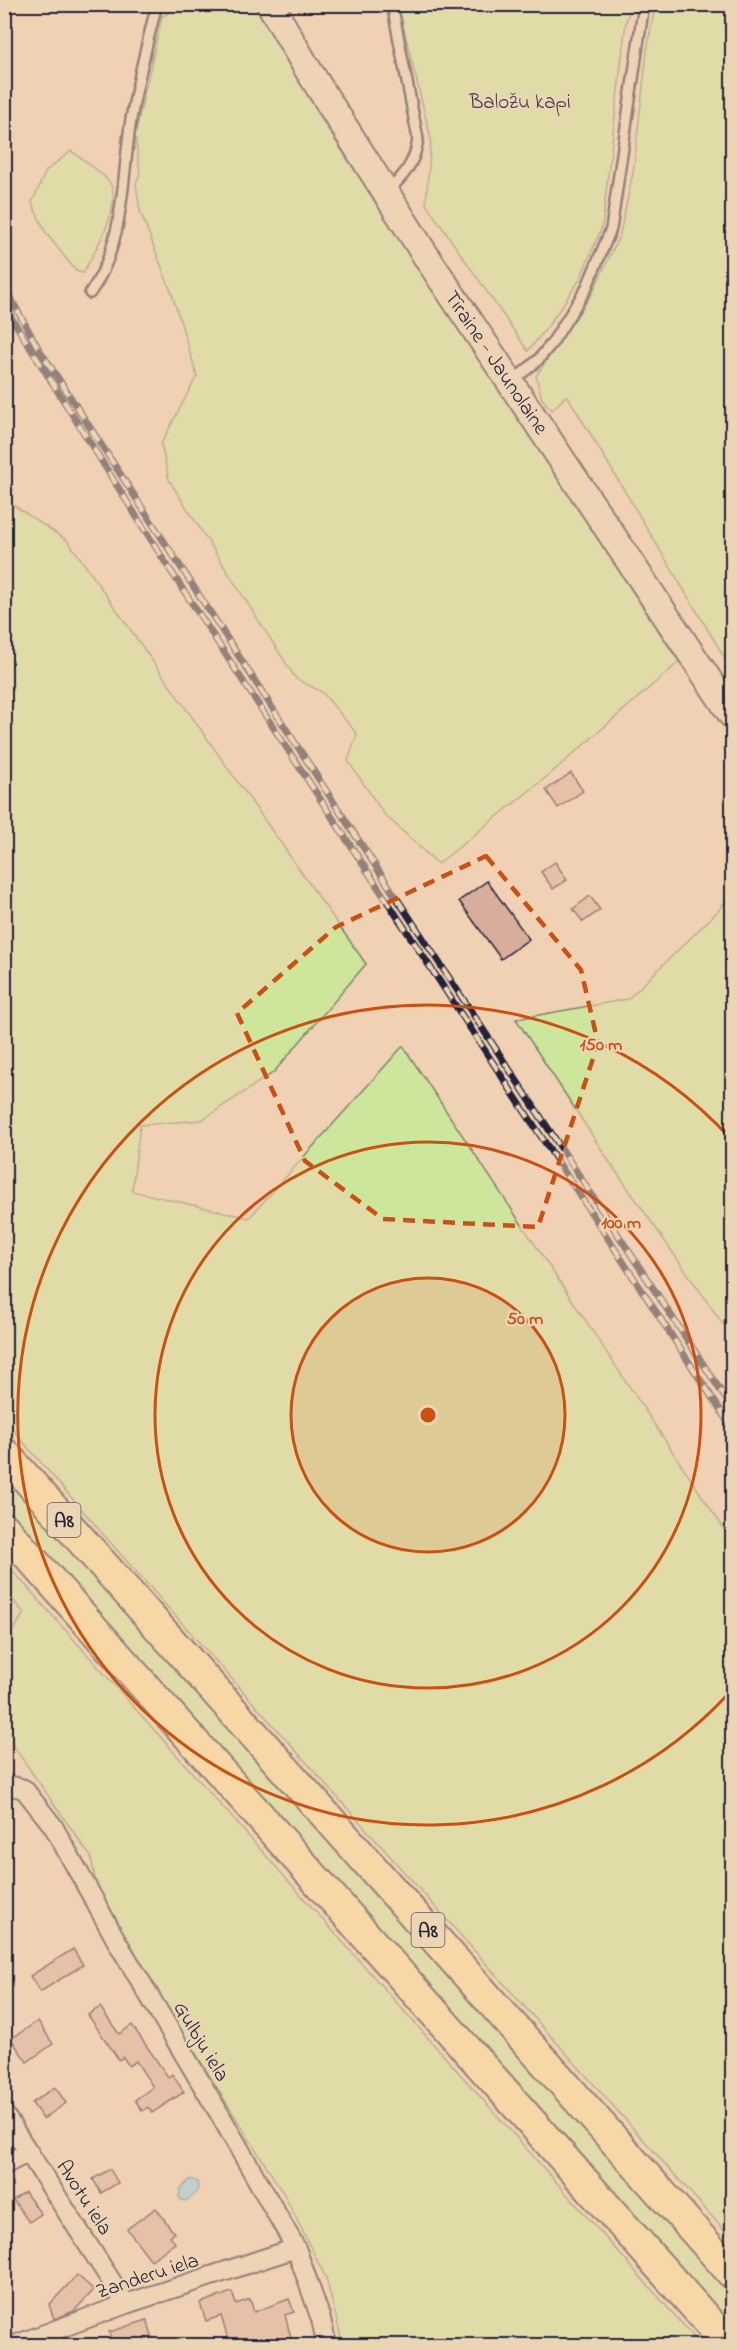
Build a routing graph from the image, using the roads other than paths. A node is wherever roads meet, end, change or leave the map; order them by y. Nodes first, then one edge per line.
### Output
1 (157, 4) edge
2 (270, 4) edge
3 (392, 4) edge
4 (644, 4) edge
5 (386, 192) junction
6 (90, 293) dead end
7 (510, 383) junction
8 (732, 715) edge
9 (4, 1453) edge
10 (4, 1528) edge
11 (4, 1784) edge
12 (4, 2114) edge
13 (29, 2152) junction
14 (4, 2162) edge
15 (297, 2248) junction
16 (732, 2273) edge
17 (126, 2304) junction
18 (12, 2346) edge
19 (327, 2346) edge
20 (730, 2346) edge

1 - 6 lane
2 - 5 main road, Tīraine - Jaunolaine
3 - 5 lane
4 - 7 lane
5 - 7 main road, Tīraine - Jaunolaine
7 - 8 main road, Tīraine - Jaunolaine
9 - 16 highway, A8
10 - 20 highway, A8
11 - 15 street, Gulbju iela
12 - 13 street, Avotu iela
13 - 14 street
13 - 17 street, Avotu iela
15 - 17 street, Zanderu iela
15 - 19 street, Gulbju iela
17 - 18 street, Zanderu iela

